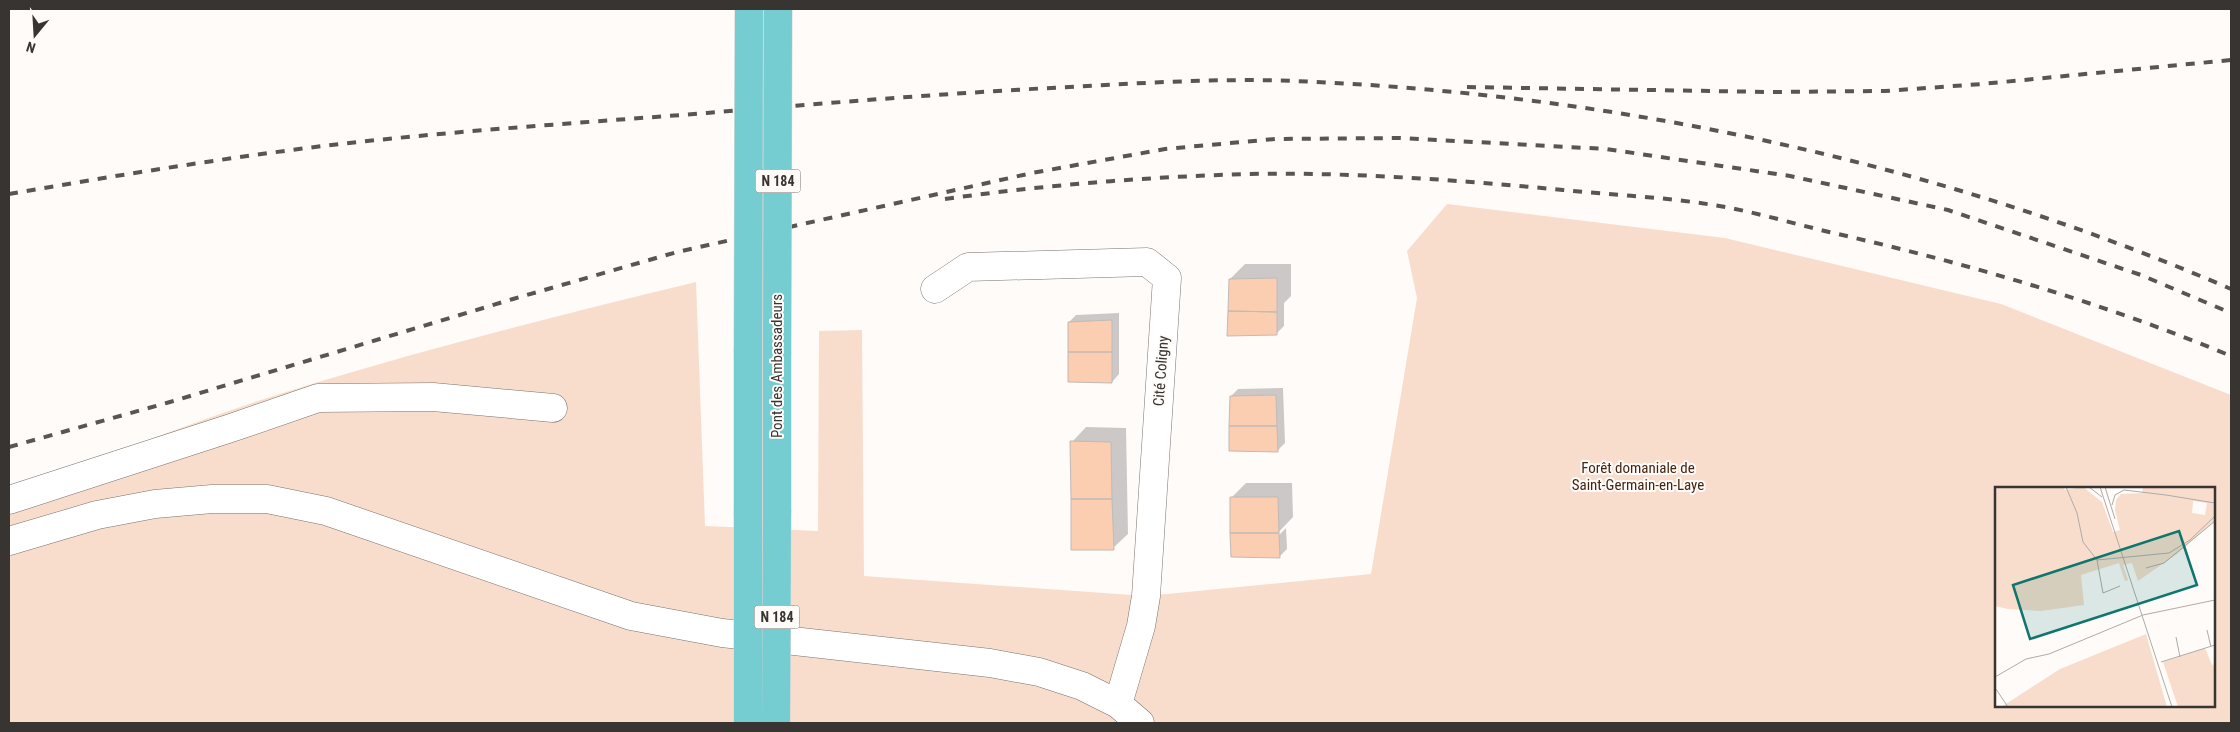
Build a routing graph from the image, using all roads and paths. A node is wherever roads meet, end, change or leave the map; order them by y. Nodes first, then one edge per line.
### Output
1 (749, 9) edge
2 (778, 9) edge
3 (935, 289) dead end
4 (553, 408) dead end
5 (9, 500) edge
6 (9, 541) edge
7 (1118, 704) junction
8 (748, 723) edge
9 (776, 723) edge
10 (1140, 723) edge

1 - 8 main road, Pont des Ambassadeurs / N 184, bridge
2 - 9 main road, Pont des Ambassadeurs / N 184, bridge
3 - 7 street, Cité Coligny
4 - 5 street
6 - 7 street
7 - 10 street

